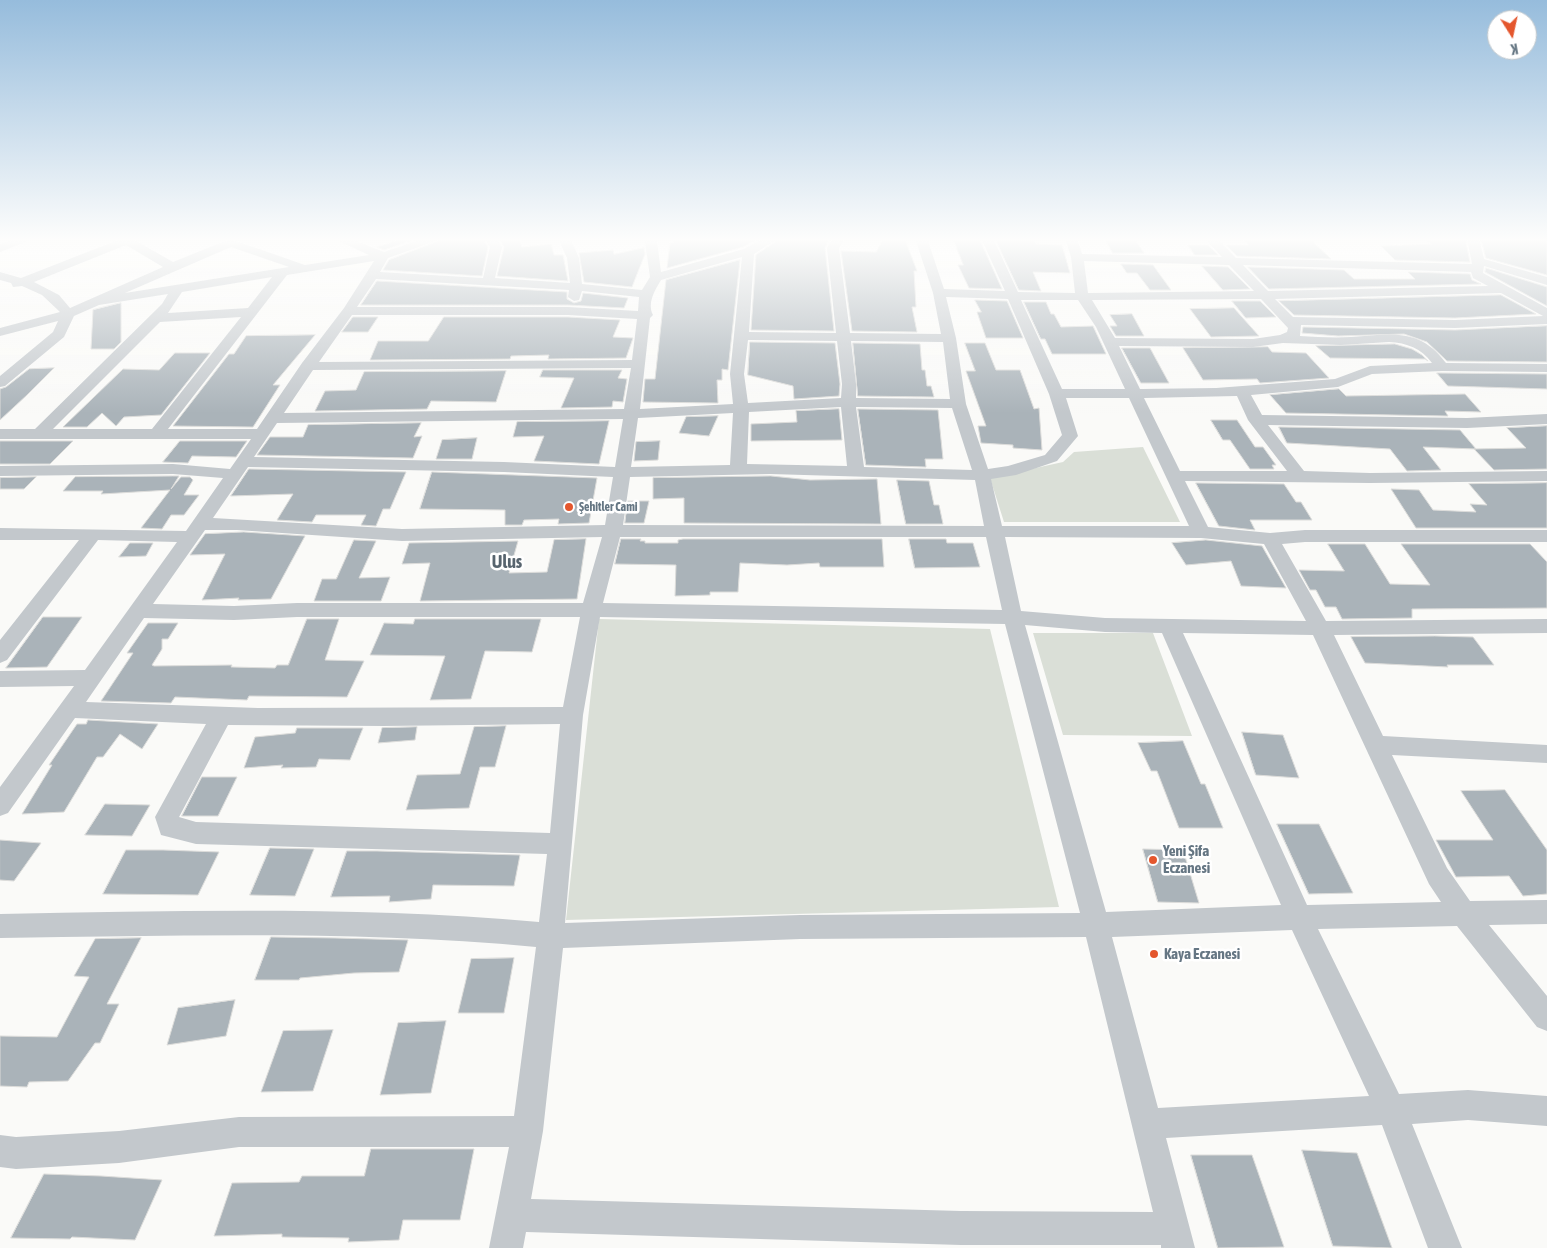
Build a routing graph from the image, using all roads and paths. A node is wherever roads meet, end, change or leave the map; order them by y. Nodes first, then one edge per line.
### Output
1 (54, 296) edge
2 (107, 296) edge
3 (126, 296) edge
4 (174, 296) edge
5 (264, 296) edge
6 (357, 296) edge
7 (574, 296) edge
8 (648, 296) edge
9 (649, 296) edge
10 (745, 296) edge
11 (839, 296) edge
12 (941, 296) edge
13 (1014, 296) edge
14 (1082, 296) edge
15 (1108, 296) edge
16 (1217, 296) edge
17 (1263, 296) edge
18 (1518, 296) edge
19 (99, 300) junction
20 (346, 311) junction
21 (568, 311) junction
22 (251, 312) junction
23 (1547, 312) edge
24 (68, 314) junction
25 (157, 318) junction
26 (1289, 320) junction
27 (1547, 320) edge
28 (0, 332) edge
29 (742, 336) junction
30 (844, 336) junction
31 (949, 338) junction
32 (1283, 339) junction
33 (1110, 342) junction
34 (639, 364) junction
35 (307, 366) junction
36 (1442, 367) junction
37 (1547, 368) edge
38 (7, 373) edge
39 (0, 383) edge
40 (1242, 391) junction
41 (1134, 393) junction
42 (1057, 394) junction
43 (848, 402) junction
44 (958, 404) junction
45 (741, 408) junction
46 (631, 414) junction
47 (272, 418) junction
48 (1547, 419) edge
49 (1256, 420) junction
50 (40, 433) junction
51 (157, 433) junction
52 (0, 434) edge
53 (262, 434) junction
54 (238, 468) junction
55 (738, 470) junction
56 (0, 471) edge
57 (622, 472) junction
58 (856, 472) junction
59 (982, 475) junction
60 (1173, 476) junction
61 (1299, 476) junction
62 (1547, 476) edge
63 (194, 530) junction
64 (613, 531) junction
65 (994, 532) junction
66 (1201, 532) junction
67 (0, 534) edge
68 (93, 534) junction
69 (1547, 536) edge
70 (1270, 539) junction
71 (592, 610) junction
72 (138, 611) junction
73 (1013, 617) junction
74 (1169, 625) junction
75 (1547, 626) edge
76 (1320, 628) junction
77 (0, 655) edge
78 (91, 678) junction
79 (0, 679) edge
80 (69, 708) junction
81 (572, 715) junction
82 (220, 717) junction
83 (1378, 745) junction
84 (1547, 754) edge
85 (0, 806) edge
86 (561, 844) junction
87 (1547, 912) edge
88 (1464, 914) junction
89 (1299, 917) junction
90 (1096, 925) junction
91 (0, 926) edge
92 (549, 936) junction
93 (1547, 1017) edge
94 (1391, 1110) junction
95 (1547, 1111) edge
96 (1145, 1124) junction
97 (528, 1131) junction
98 (0, 1151) edge
99 (511, 1215) junction
100 (1175, 1238) edge
101 (506, 1248) edge
102 (1445, 1248) edge

1 - 24 street
2 - 19 street
3 - 19 street
4 - 25 street
5 - 22 street
6 - 20 street
7 - 21 street
8 - 21 street
9 - 34 street
10 - 29 street
11 - 30 street
12 - 31 street
13 - 42 street
14 - 33 street
15 - 16 street
17 - 26 street
18 - 23 street
19 - 24 street
20 - 21 street
20 - 35 street
22 - 25 street
22 - 51 street
24 - 28 street
24 - 38 street
25 - 50 street
26 - 27 street
26 - 32 street
29 - 30 street
29 - 45 street
30 - 31 street
30 - 43 street
31 - 44 street
32 - 33 street
32 - 36 street
33 - 41 street
34 - 35 street
34 - 46 street
35 - 47 street
36 - 37 street
36 - 40 street
38 - 39 street
40 - 41 street
40 - 49 street
41 - 42 street
41 - 60 street
42 - 59 street
43 - 44 street
43 - 45 street
43 - 58 street
44 - 59 street
45 - 46 street
45 - 55 street
46 - 47 street
46 - 57 street
47 - 53 street
48 - 49 street
49 - 61 street
50 - 51 street
50 - 52 street
51 - 53 street
53 - 54 street
54 - 56 street
54 - 57 street
54 - 63 street
55 - 57 street
55 - 58 street
57 - 64 street
58 - 59 street
59 - 65 street
60 - 61 street
60 - 66 street
61 - 62 street
63 - 64 street
63 - 68 street
63 - 72 street
64 - 65 street
64 - 71 street
65 - 66 street
65 - 73 street
66 - 70 street
67 - 68 street
68 - 77 street
69 - 70 street
70 - 76 street
71 - 72 street
71 - 73 street
71 - 81 street
72 - 78 street
73 - 74 street
73 - 90 street
74 - 76 street
74 - 89 street
75 - 76 street
76 - 83 street
78 - 79 street
78 - 80 street
80 - 82 street
80 - 85 street
81 - 82 street
81 - 86 street
82 - 86 street
83 - 84 street
83 - 88 street
86 - 92 street
87 - 88 street
88 - 89 street
88 - 93 street
89 - 90 street
89 - 94 street
90 - 92 street
90 - 96 street
91 - 92 street
92 - 97 street
94 - 95 street
94 - 96 street
94 - 102 street
96 - 100 street
97 - 98 street
97 - 99 street
99 - 100 street
99 - 101 street

